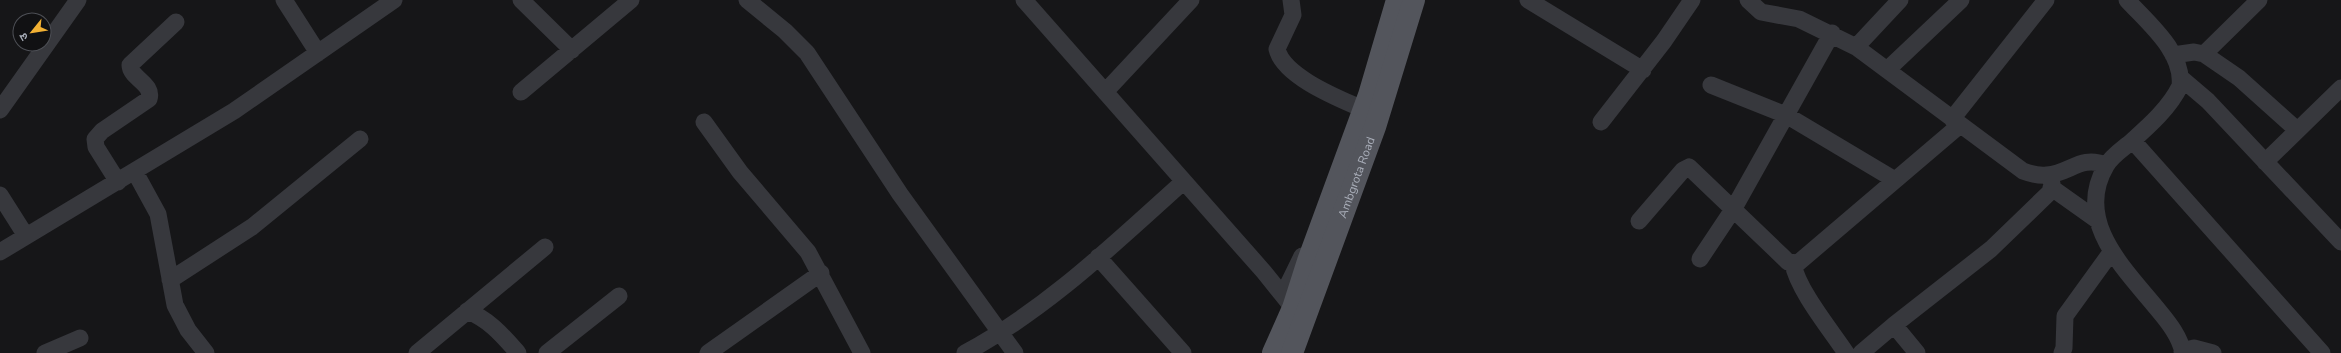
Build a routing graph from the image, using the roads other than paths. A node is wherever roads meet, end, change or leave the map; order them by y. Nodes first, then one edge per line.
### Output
1 (78, 0) edge
2 (284, 0) edge
3 (394, 0) edge
4 (521, 0) edge
5 (632, 0) edge
6 (748, 0) edge
7 (1024, 0) edge
8 (1191, 0) edge
9 (1291, 0) edge
10 (1388, 0) edge
11 (1397, 0) edge
12 (1414, 0) edge
13 (1528, 0) edge
14 (1692, 0) edge
15 (1748, 0) edge
16 (1900, 0) edge
17 (1961, 0) edge
18 (2046, 0) edge
19 (2127, 0) edge
20 (2259, 0) edge
21 (176, 22) dead end
22 (1832, 33) junction
23 (1856, 47) junction
24 (572, 50) junction
25 (318, 53) junction
26 (2204, 54) junction
27 (2173, 55) junction
28 (1642, 70) junction
29 (1888, 70) junction
30 (2181, 78) junction
31 (1711, 85) dead end
32 (2341, 88) edge
33 (520, 92) dead end
34 (1105, 92) junction
35 (1356, 106) junction
36 (0, 110) edge
37 (1786, 115) junction
38 (704, 122) dead end
39 (1601, 122) dead end
40 (1956, 122) junction
41 (2296, 130) junction
42 (360, 139) dead end
43 (2133, 141) junction
44 (2265, 162) junction
45 (2106, 165) junction
46 (135, 172) junction
47 (1895, 180) junction
48 (2050, 181) junction
49 (118, 182) junction
50 (1183, 182) junction
51 (0, 195) edge
52 (1734, 208) junction
53 (2097, 220) junction
54 (1640, 221) dead end
55 (26, 236) junction
56 (2341, 242) edge
57 (545, 247) dead end
58 (2112, 251) junction
59 (0, 252) edge
60 (1098, 257) junction
61 (1700, 259) dead end
62 (1793, 264) junction
63 (821, 273) junction
64 (170, 280) junction
65 (619, 296) dead end
66 (1288, 301) junction
67 (467, 312) junction
68 (1894, 325) junction
69 (1000, 334) junction
70 (80, 338) dead end
71 (2183, 352) edge
72 (45, 353) edge
73 (206, 353) edge
74 (417, 353) edge
75 (518, 353) edge
76 (547, 353) edge
77 (708, 353) edge
78 (862, 353) edge
79 (964, 353) edge
80 (1015, 353) edge
81 (1183, 353) edge
82 (1273, 353) edge
83 (1292, 353) edge
84 (1846, 353) edge
85 (1862, 353) edge
86 (1917, 353) edge
87 (2062, 353) edge
88 (2213, 353) edge
89 (2322, 353) edge

1 - 36 street
2 - 25 street
3 - 25 street
4 - 24 street
5 - 24 street
6 - 69 street
7 - 34 street
8 - 34 street
9 - 35 street
10 - 35 street
11 - 66 main road
12 - 83 main road, Ambgrota Road
13 - 28 street
14 - 28 street
15 - 22 street
16 - 23 street
17 - 29 street
18 - 40 street
19 - 27 street
20 - 26 street
21 - 49 street
22 - 23 street
22 - 37 street
23 - 29 street
24 - 33 street
25 - 46 street
26 - 27 street
26 - 41 street
27 - 30 street
28 - 39 street
29 - 40 street
30 - 43 street
30 - 44 street
31 - 37 street
32 - 41 street
34 - 50 street
35 - 66 street
37 - 47 street
37 - 52 street
38 - 63 street
40 - 47 street
40 - 48 street
41 - 44 street
42 - 64 street
43 - 45 street
43 - 89 street
44 - 56 street
45 - 48 street
45 - 53 street
46 - 49 street
46 - 64 street
47 - 62 street
48 - 53 street
48 - 68 street
49 - 55 street
50 - 60 street
50 - 66 street
51 - 55 street
52 - 54 street
52 - 61 street
52 - 62 street
53 - 58 street
55 - 59 street
57 - 67 street
58 - 71 street
58 - 87 street
60 - 69 street
60 - 81 street
62 - 84 street
63 - 77 street
63 - 78 street
64 - 73 street
65 - 76 street
66 - 82 main road
67 - 74 street
67 - 75 street
68 - 85 street
68 - 86 street
69 - 79 street
69 - 80 street
70 - 72 street
71 - 88 street

